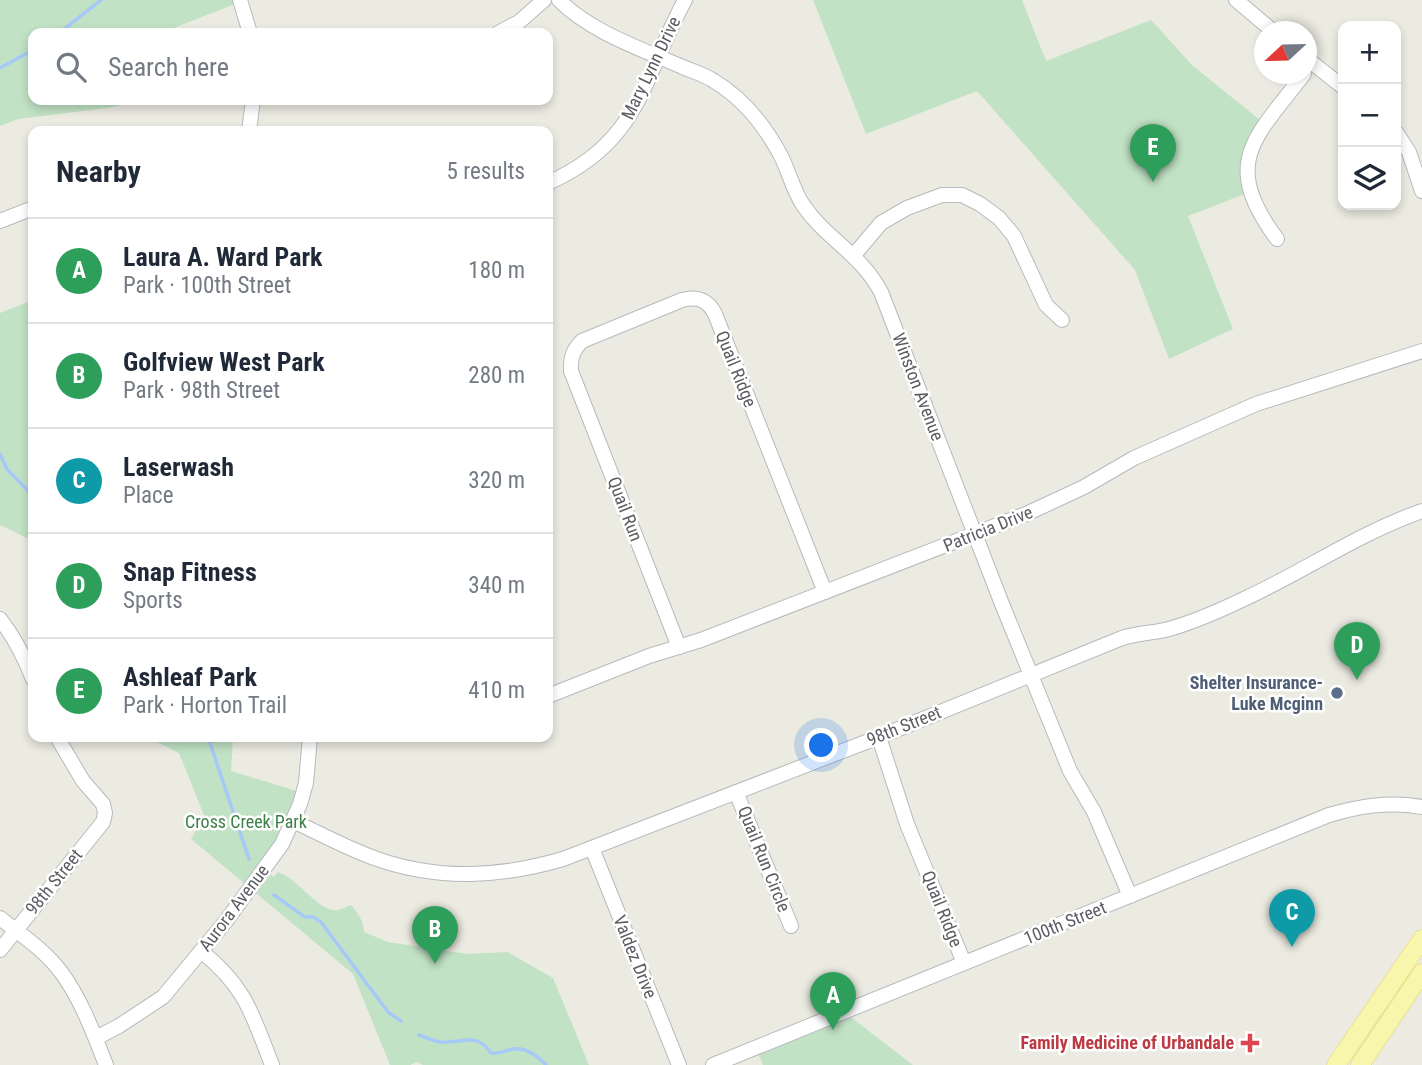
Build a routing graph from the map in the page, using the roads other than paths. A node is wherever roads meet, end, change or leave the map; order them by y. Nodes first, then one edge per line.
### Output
1 (240, 0) edge
2 (544, 0) edge
3 (559, 0) edge
4 (685, 0) edge
5 (1236, 0) edge
6 (1260, 21) edge
7 (248, 28) edge
8 (508, 28) edge
9 (658, 56) junction
10 (1317, 72) edge
11 (1294, 84) edge
12 (1338, 84) edge
13 (252, 105) edge
14 (249, 126) edge
15 (1401, 140) edge
16 (553, 180) edge
17 (1422, 186) edge
18 (28, 210) edge
19 (0, 221) edge
20 (1277, 239) dead end
21 (854, 255) junction
22 (1062, 320) dead end
23 (1422, 351) edge
24 (571, 371) joint
25 (1422, 511) edge
26 (975, 534) junction
27 (825, 592) junction
28 (0, 619) edge
29 (679, 647) junction
30 (28, 666) edge
31 (1031, 675) junction
32 (553, 694) edge
33 (879, 737) junction
34 (60, 742) edge
35 (310, 742) edge
36 (736, 792) junction
37 (1422, 807) edge
38 (293, 821) junction
39 (592, 848) junction
40 (1130, 896) junction
41 (0, 918) edge
42 (791, 926) dead end
43 (16, 931) junction
44 (1422, 939) edge
45 (0, 950) edge
46 (201, 951) junction
47 (964, 963) junction
48 (1422, 973) edge
49 (96, 1038) junction
50 (106, 1065) edge
51 (272, 1065) edge
52 (679, 1065) edge
53 (713, 1065) edge
54 (1336, 1065) edge
55 (1360, 1065) edge

1 - 7 street
2 - 8 street
3 - 9 street, Winston Avenue
4 - 9 street, Mary Lynn Drive
5 - 6 street
9 - 16 street, Mary Lynn Drive
9 - 21 street, Winston Avenue
10 - 12 street
11 - 20 street
13 - 14 street
15 - 17 street
18 - 19 street
21 - 22 street
21 - 26 street, Winston Avenue
23 - 26 street, Patricia Drive
24 - 27 street, Quail Ridge
24 - 29 street, Quail Run
25 - 31 street, 98th Street
26 - 27 street, Patricia Drive
26 - 31 street, Winston Avenue
27 - 29 street, Patricia Drive
28 - 30 street
29 - 32 street, Patricia Drive
31 - 33 street, 98th Street
31 - 40 street, Winston Avenue
33 - 36 street, 98th Street
33 - 47 street, Quail Ridge
34 - 43 street, 98th Street
35 - 38 street, Aurora Avenue
36 - 39 street, 98th Street
36 - 42 street, Quail Run Circle
37 - 40 street, 100th Street
38 - 39 street, 98th Street
38 - 46 street, Aurora Avenue
39 - 52 street, Valdez Drive
40 - 47 street, 100th Street
41 - 43 street
43 - 45 street, 98th Street
43 - 49 street
44 - 54 main road
46 - 49 street, Aurora Avenue
46 - 51 street
47 - 53 street, 100th Street
48 - 55 main road
49 - 50 street

